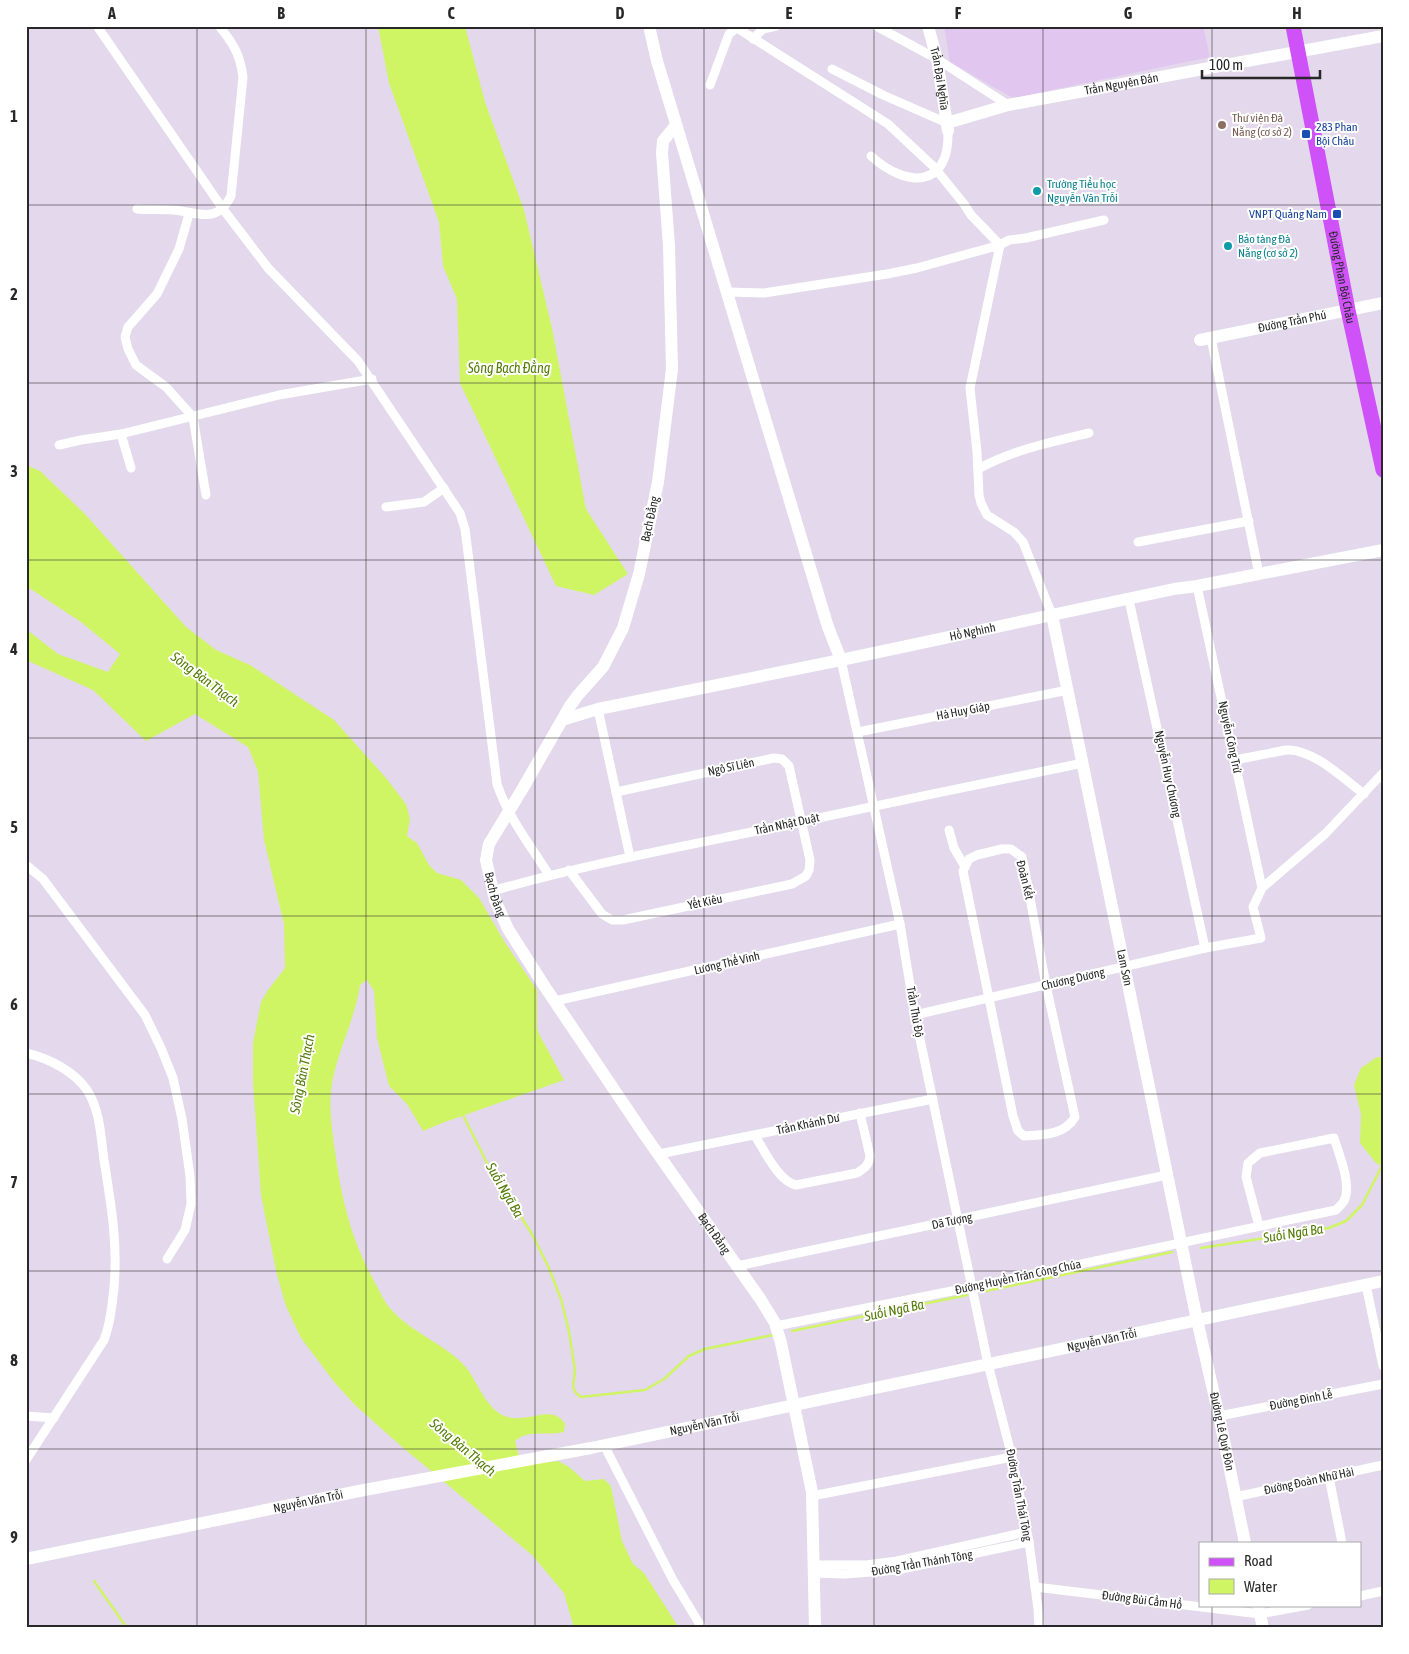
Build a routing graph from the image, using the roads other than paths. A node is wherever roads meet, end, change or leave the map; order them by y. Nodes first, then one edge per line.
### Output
1 (97, 26) edge
2 (219, 26) edge
3 (649, 26) edge
4 (776, 26) edge
5 (876, 26) edge
6 (928, 26) edge
7 (1293, 26) edge
8 (735, 27) edge
9 (1383, 36) edge
10 (754, 39) junction
11 (1298, 51) junction
12 (937, 59) junction
13 (832, 69) dead end
14 (710, 85) dead end
15 (1008, 105) junction
16 (676, 125) junction
17 (947, 127) junction
18 (871, 156) dead end
19 (937, 170) junction
20 (137, 209) dead end
21 (223, 209) junction
22 (189, 214) junction
23 (1104, 220) dead end
24 (1000, 245) junction
25 (727, 292) junction
26 (1383, 303) edge
27 (1348, 310) junction
28 (1206, 339) joint
29 (372, 379) junction
30 (193, 417) junction
31 (1090, 433) dead end
32 (121, 434) junction
33 (59, 445) dead end
34 (130, 468) dead end
35 (978, 469) junction
36 (1383, 470) edge
37 (444, 488) junction
38 (206, 495) dead end
39 (386, 507) dead end
40 (1249, 520) junction
41 (1138, 542) dead end
42 (1383, 550) edge
43 (1260, 574) junction
44 (1197, 586) junction
45 (1130, 600) junction
46 (1052, 615) junction
47 (841, 660) junction
48 (1068, 690) junction
49 (598, 709) junction
50 (562, 720) junction
51 (858, 732) junction
52 (1235, 760) junction
53 (1083, 763) junction
54 (1382, 774) edge
55 (616, 792) junction
56 (1364, 794) junction
57 (874, 805) junction
58 (509, 813) junction
59 (801, 822) junction
60 (949, 830) dead end
61 (630, 857) junction
62 (26, 865) edge
63 (965, 867) junction
64 (569, 870) junction
65 (549, 875) junction
66 (1262, 888) junction
67 (492, 891) junction
68 (900, 924) junction
69 (1205, 948) junction
70 (1124, 967) junction
71 (1046, 985) junction
72 (989, 998) junction
73 (555, 1001) junction
74 (915, 1016) junction
75 (26, 1053) edge
76 (933, 1099) junction
77 (860, 1113) junction
78 (755, 1136) junction
79 (659, 1154) junction
80 (1167, 1175) junction
81 (958, 1220) junction
82 (1259, 1226) junction
83 (1181, 1243) junction
84 (167, 1259) dead end
85 (737, 1266) junction
86 (1383, 1281) edge
87 (1366, 1285) junction
88 (972, 1287) junction
89 (1197, 1320) junction
90 (776, 1326) junction
91 (988, 1364) junction
92 (1383, 1366) edge
93 (1383, 1384) edge
94 (794, 1405) junction
95 (26, 1416) edge
96 (1219, 1416) junction
97 (54, 1418) junction
98 (604, 1445) junction
99 (1012, 1457) junction
100 (26, 1460) edge
101 (1383, 1465) edge
102 (1329, 1477) junction
103 (812, 1496) junction
104 (1235, 1497) junction
105 (1026, 1532) junction
106 (1029, 1542) junction
107 (1245, 1542) edge
108 (1342, 1542) edge
109 (26, 1559) edge
110 (814, 1569) junction
111 (1035, 1587) junction
112 (1383, 1591) edge
113 (1362, 1596) edge
114 (1199, 1604) edge
115 (1220, 1606) edge
116 (1298, 1606) edge
117 (1259, 1610) edge
118 (702, 1628) edge
119 (816, 1628) edge
120 (1039, 1628) edge
121 (1262, 1628) edge

1 - 21 street
2 - 21 street
3 - 16 street
4 - 10 street
5 - 12 street
6 - 12 street, Trần Đại Nghĩa
7 - 11 main road, Đường Phan Bội Châu
8 - 10 street
8 - 14 street
9 - 11 street, Trần Nguyên Đán
10 - 19 street
11 - 15 street, Trần Nguyên Đán
11 - 27 main road, Đường Phan Bội Châu
12 - 15 street
12 - 17 street, Trần Đại Nghĩa
13 - 17 street
15 - 17 street, Trần Nguyên Đán
16 - 25 street
16 - 50 street, Bạch Đằng
17 - 19 street
18 - 19 street
19 - 24 street
20 - 22 street
21 - 22 street
21 - 29 street
22 - 30 street
23 - 24 street
24 - 25 street
24 - 35 street
25 - 47 street
26 - 27 street, Đường Trần Phú
27 - 28 street, Đường Trần Phú
27 - 36 main road, Đường Phan Bội Châu
28 - 40 street
29 - 30 street
29 - 37 street
30 - 32 street
30 - 38 street
31 - 35 street
32 - 33 street
32 - 34 street
35 - 46 street
37 - 39 street
37 - 58 street
40 - 41 street
40 - 43 street
42 - 43 street, Hồ Nghinh
43 - 44 street, Hồ Nghinh
44 - 45 street, Hồ Nghinh
44 - 52 street, Nguyễn Công Trứ
45 - 46 street, Hồ Nghinh
45 - 69 street, Nguyễn Huy Chương
46 - 47 street, Hồ Nghinh
46 - 48 street, Lam Sơn
47 - 49 street, Hồ Nghinh
47 - 51 street, Trần Thủ Độ
48 - 51 street, Hà Huy Giáp
48 - 53 street, Lam Sơn
49 - 50 street, Hồ Nghinh
49 - 55 street
50 - 58 street, Bạch Đằng
51 - 57 street, Trần Thủ Độ
52 - 56 street
52 - 66 street, Nguyễn Công Trứ
53 - 57 street, Trần Nhật Duật
53 - 70 street, Lam Sơn
54 - 56 street
55 - 59 street, Ngô Sĩ Liên
55 - 61 street
56 - 66 street
57 - 59 street, Trần Nhật Duật
57 - 68 street, Trần Thủ Độ
58 - 65 street
58 - 67 street, Bạch Đằng
59 - 61 street, Trần Nhật Duật
59 - 64 street, Yết Kiêu
60 - 63 street
61 - 64 street, Trần Nhật Duật
62 - 84 street
63 - 71 street, Đoàn Kết
63 - 72 street, Đoàn Kết
64 - 65 street, Trần Nhật Duật
65 - 67 street, Trần Nhật Duật
66 - 69 street, Chương Dương
67 - 73 street, Bạch Đằng
68 - 73 street, Lương Thế Vinh
68 - 74 street, Trần Thủ Độ
69 - 70 street, Chương Dương
70 - 71 street, Chương Dương
70 - 80 street, Lam Sơn
71 - 72 street, Chương Dương
71 - 72 street, Đoàn Kết
72 - 74 street, Chương Dương
73 - 79 street, Bạch Đằng
74 - 76 street, Trần Thủ Độ
75 - 97 street
76 - 77 street, Trần Khánh Dư
76 - 81 street, Trần Thủ Độ
77 - 78 street, Trần Khánh Dư
77 - 78 street, Trần Khánh Dư
78 - 79 street, Trần Khánh Dư
79 - 85 street, Bạch Đằng
80 - 81 street, Dã Tượng
80 - 83 street, Lam Sơn
81 - 85 street, Dã Tượng
81 - 88 street, Trần Thủ Độ
82 - 82 street, Đường Huyền Trân Công Chúa
82 - 83 street, Đường Huyền Trân Công Chúa
83 - 88 street, Đường Huyền Trân Công Chúa
83 - 89 street, Lam Sơn
85 - 90 street, Bạch Đằng
86 - 87 street, Nguyễn Văn Trỗi
87 - 89 street, Nguyễn Văn Trỗi
87 - 92 street
88 - 90 street, Đường Huyền Trân Công Chúa
88 - 91 street, Trần Thủ Độ
89 - 91 street, Nguyễn Văn Trỗi
89 - 96 street, Đường Lê Quý Đôn
90 - 94 street, Bạch Đằng
91 - 94 street, Nguyễn Văn Trỗi
91 - 99 street, Đường Trần Thái Tông
93 - 96 street, Đường Đinh Lễ
94 - 98 street, Nguyễn Văn Trỗi
94 - 103 street, Bạch Đằng
95 - 97 street
96 - 104 street, Đường Lê Quý Đôn
97 - 100 street
98 - 109 street, Nguyễn Văn Trỗi
98 - 118 street
99 - 103 street
99 - 105 street, Đường Trần Thái Tông
101 - 102 street, Đường Đoàn Nhữ Hài
102 - 104 street, Đường Đoàn Nhữ Hài
102 - 108 street
103 - 110 street, Bạch Đằng
104 - 107 street, Đường Lê Quý Đôn
105 - 106 street, Đường Trần Thái Tông
105 - 110 street, Đường Trần Thánh Tông
106 - 110 street, Đường Trần Thánh Tông
106 - 111 street, Đường Trần Thái Tông
110 - 119 street, Bạch Đằng
111 - 114 street, Đường Bùi Cầm Hổ
111 - 120 street, Đường Trần Thái Tông
112 - 113 street
115 - 117 street, Đường Bùi Cầm Hổ
116 - 117 street, Đường Bùi Cầm Hổ
117 - 121 street

